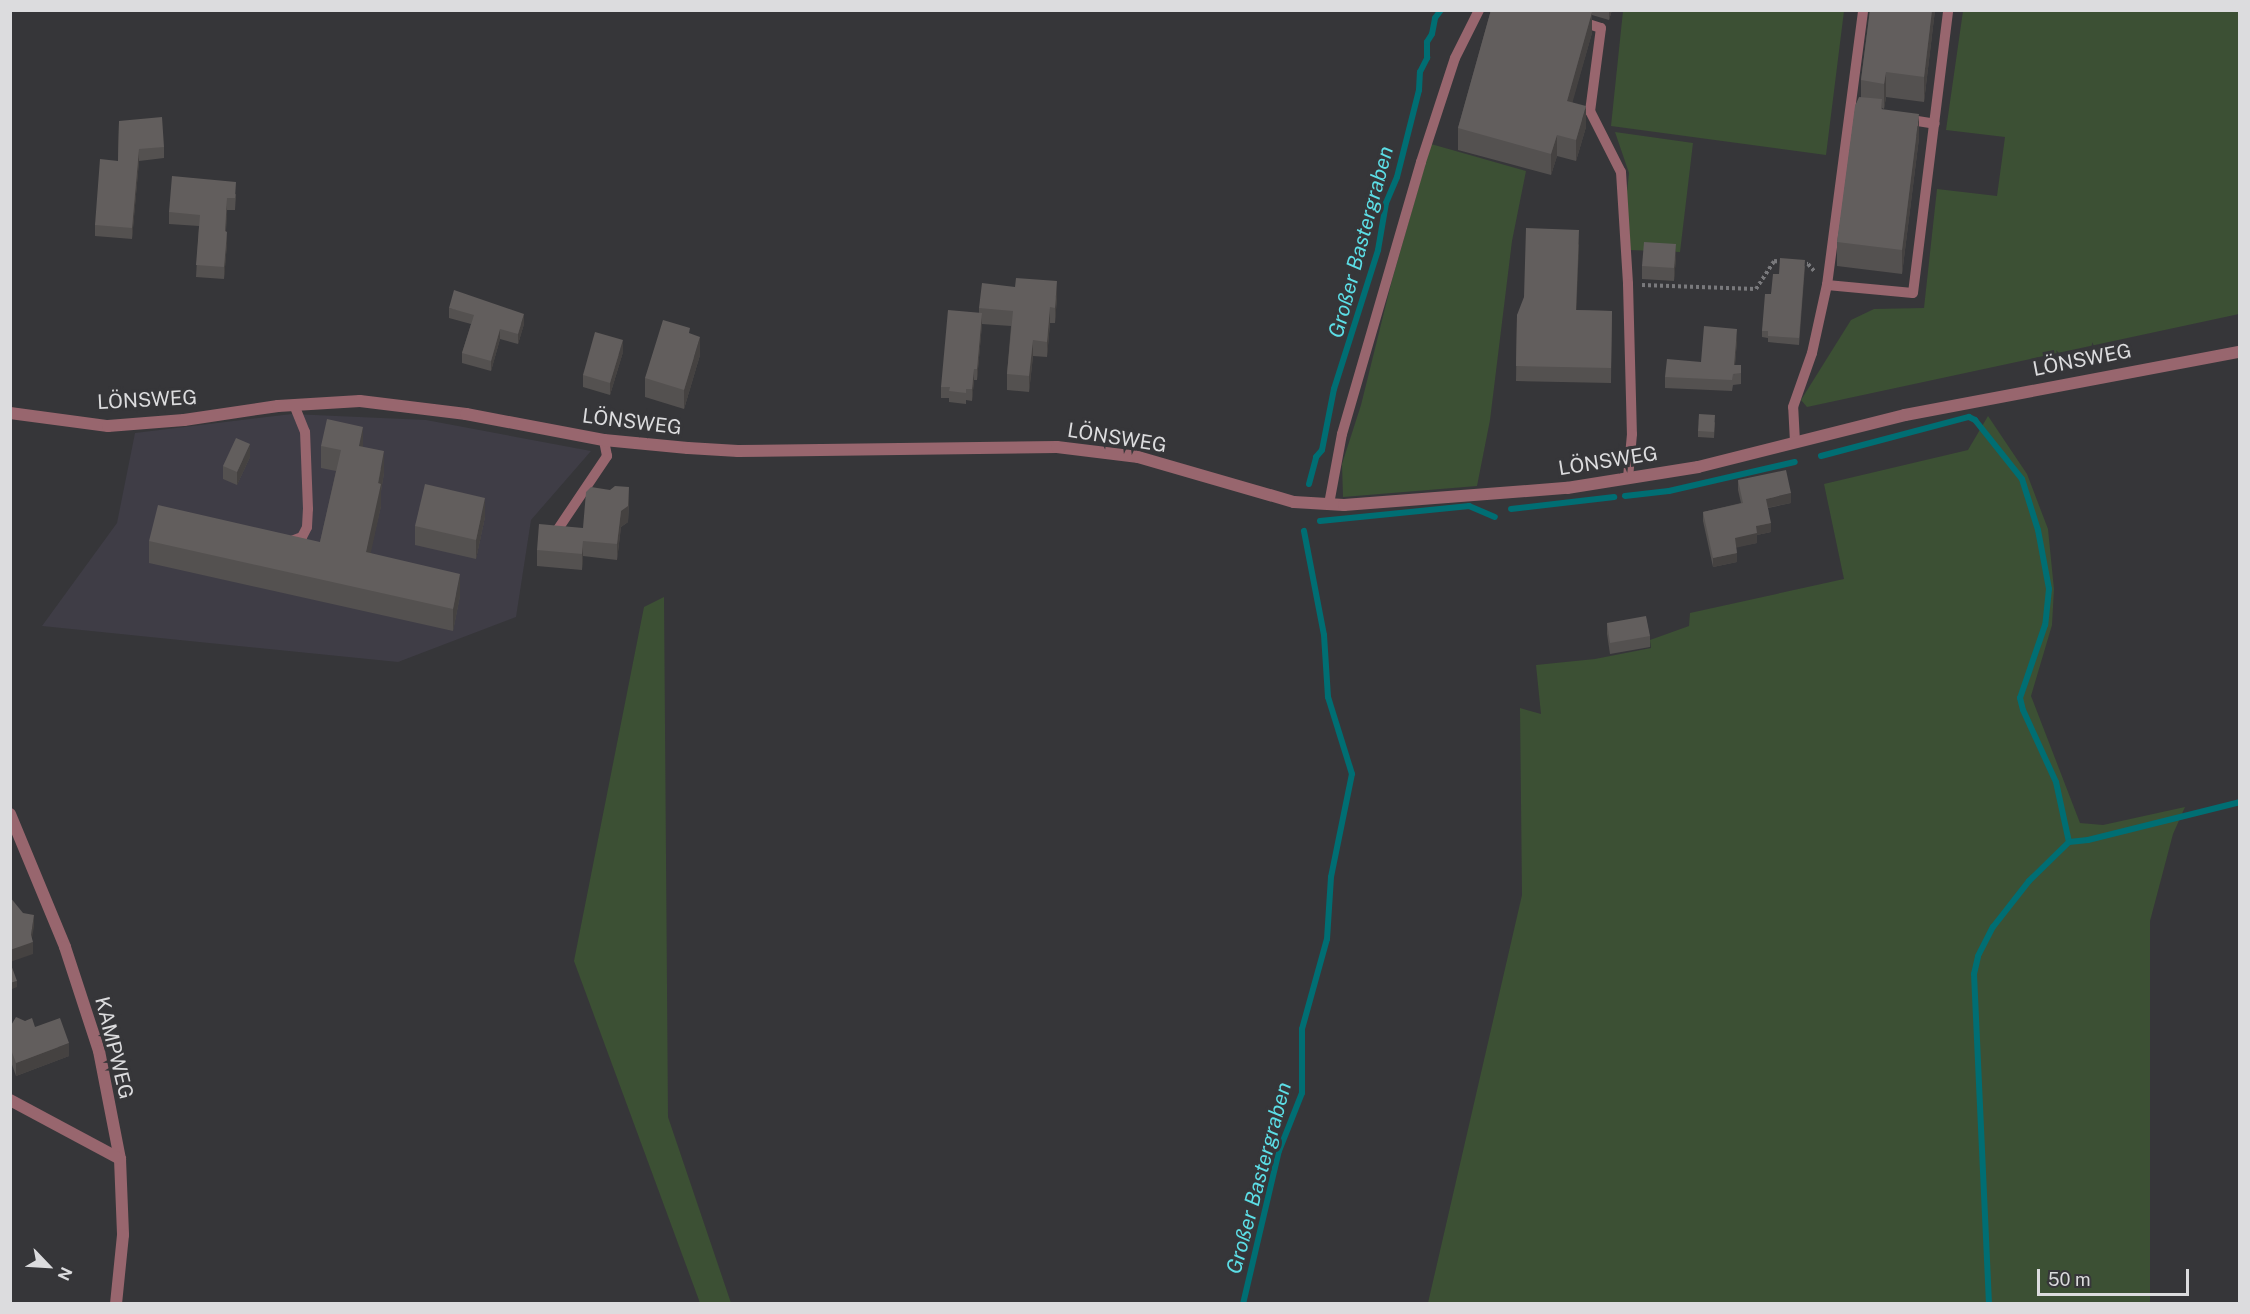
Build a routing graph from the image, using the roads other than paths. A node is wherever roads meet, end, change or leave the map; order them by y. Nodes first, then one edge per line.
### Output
1 (1479, 10) edge
2 (1863, 10) edge
3 (1948, 10) edge
4 (1570, 18) edge
5 (1892, 117) edge
6 (1935, 124) junction
7 (1827, 285) junction
8 (2240, 352) edge
9 (294, 405) junction
10 (10, 413) edge
11 (604, 440) junction
12 (1795, 442) junction
13 (1628, 478) junction
14 (1329, 504) junction
15 (558, 529) edge
16 (278, 540) edge
17 (10, 814) edge
18 (10, 1100) edge
19 (120, 1159) junction
20 (116, 1304) edge

1 - 14 lane
2 - 7 lane
3 - 6 lane
4 - 13 lane
5 - 6 lane
6 - 7 lane
7 - 12 lane
8 - 12 street, LÖNSWEG
9 - 10 street, LÖNSWEG
9 - 11 street, LÖNSWEG
9 - 16 lane
11 - 14 street, LÖNSWEG
11 - 15 lane
12 - 13 street, LÖNSWEG
13 - 14 street, LÖNSWEG
17 - 19 street, KAMPWEG
18 - 19 street
19 - 20 street, KAMPWEG

